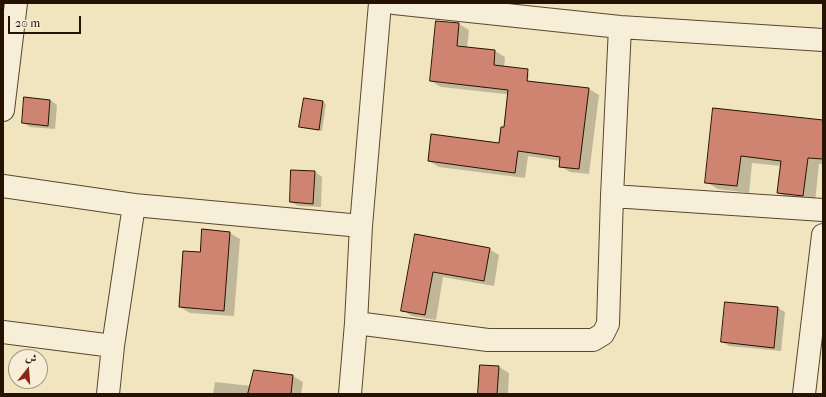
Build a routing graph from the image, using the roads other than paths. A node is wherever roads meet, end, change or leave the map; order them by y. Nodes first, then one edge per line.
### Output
1 (16, 3) edge
2 (380, 3) edge
3 (394, 3) edge
4 (620, 27) junction
5 (823, 40) edge
6 (3, 110) edge
7 (3, 186) edge
8 (612, 196) junction
9 (134, 205) junction
10 (823, 210) edge
11 (361, 226) junction
12 (823, 235) edge
13 (356, 323) junction
14 (3, 332) edge
15 (113, 346) junction
16 (108, 394) edge
17 (350, 394) edge
18 (804, 394) edge

1 - 6 street
2 - 11 street
3 - 4 street
4 - 5 street
4 - 8 street
7 - 9 street
8 - 10 street
8 - 13 street
9 - 11 street
9 - 15 street
11 - 13 street
12 - 18 street
13 - 17 street
14 - 15 street
15 - 16 street

